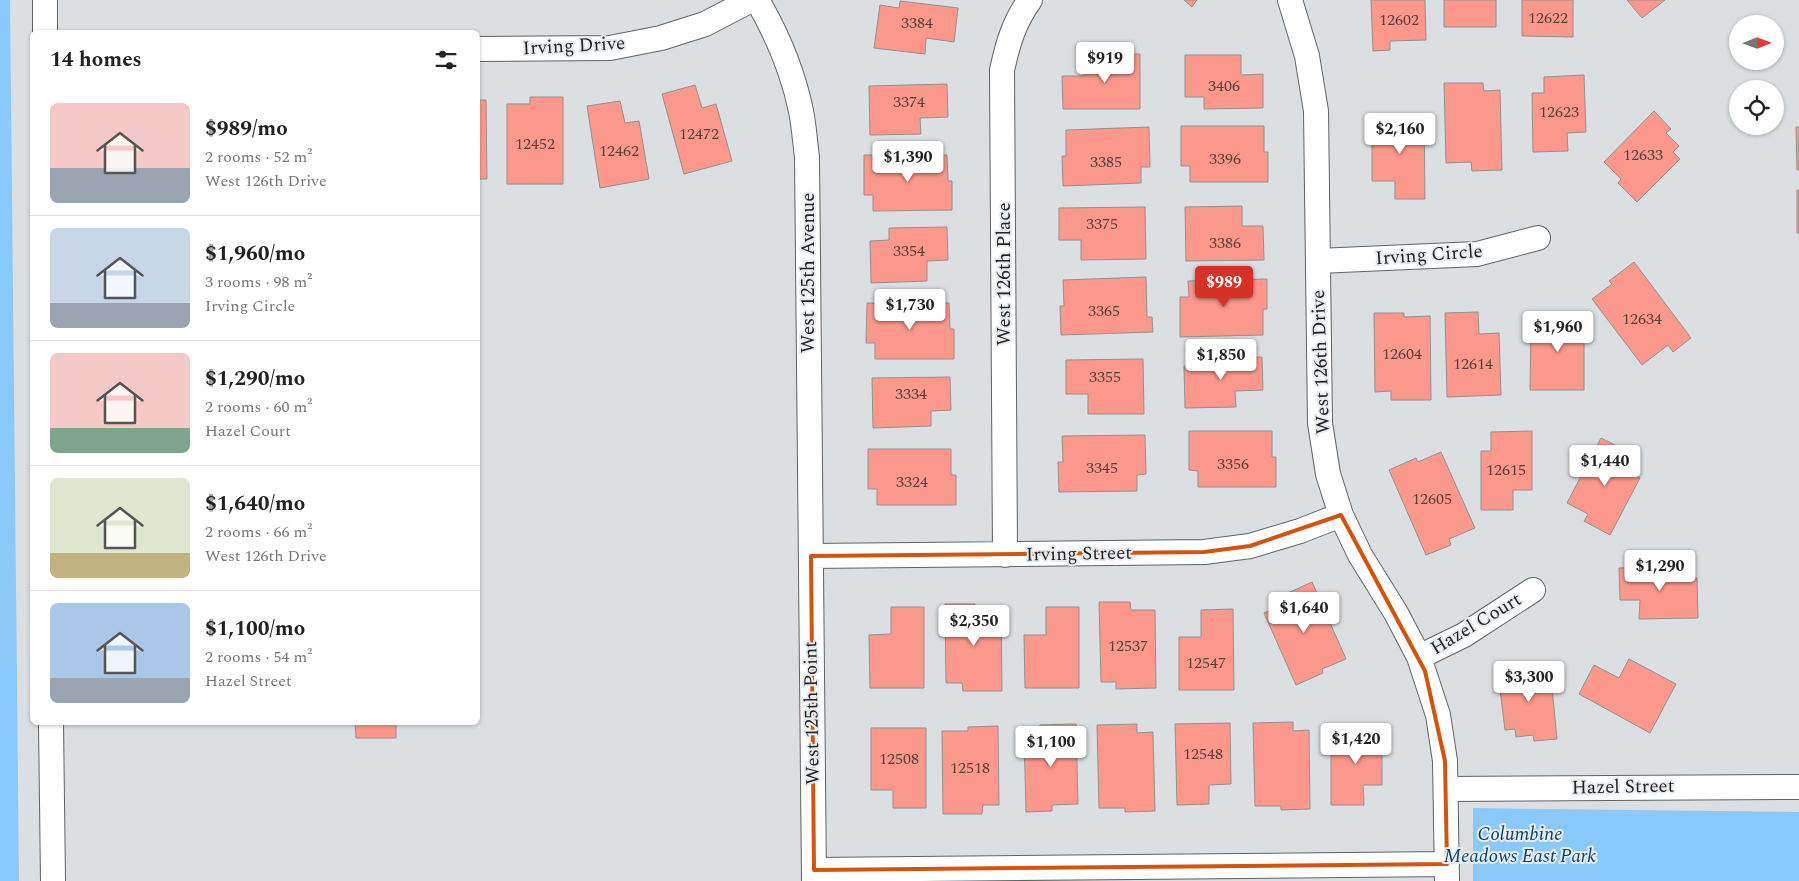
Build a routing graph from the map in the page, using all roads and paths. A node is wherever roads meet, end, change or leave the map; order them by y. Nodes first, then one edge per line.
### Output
1 (45, 0) edge
2 (751, 0) edge
3 (757, 0) edge
4 (1030, 0) edge
5 (1290, 0) edge
6 (45, 30) edge
7 (480, 49) edge
8 (1538, 238) dead end
9 (1318, 261) junction
10 (1341, 515) junction
11 (1005, 554) junction
12 (811, 556) junction
13 (1533, 590) dead end
14 (1419, 657) junction
15 (51, 725) edge
16 (1799, 787) edge
17 (1447, 789) junction
18 (1447, 873) edge
19 (814, 875) edge
20 (53, 881) edge

1 - 6 street
2 - 7 street, Irving Drive
3 - 12 street, West 125th Avenue
4 - 11 street, West 126th Place
5 - 9 street, West 126th Drive
8 - 9 street, Irving Circle
9 - 10 street, West 126th Drive
10 - 11 street, Irving Street
10 - 14 street, West 126th Drive
11 - 12 street, Irving Street
12 - 19 street, West 125th Point
13 - 14 street, Hazel Court
14 - 17 street, West 126th Drive
15 - 20 street
16 - 17 street, Hazel Street
17 - 18 street, West 126th Drive
18 - 19 street

